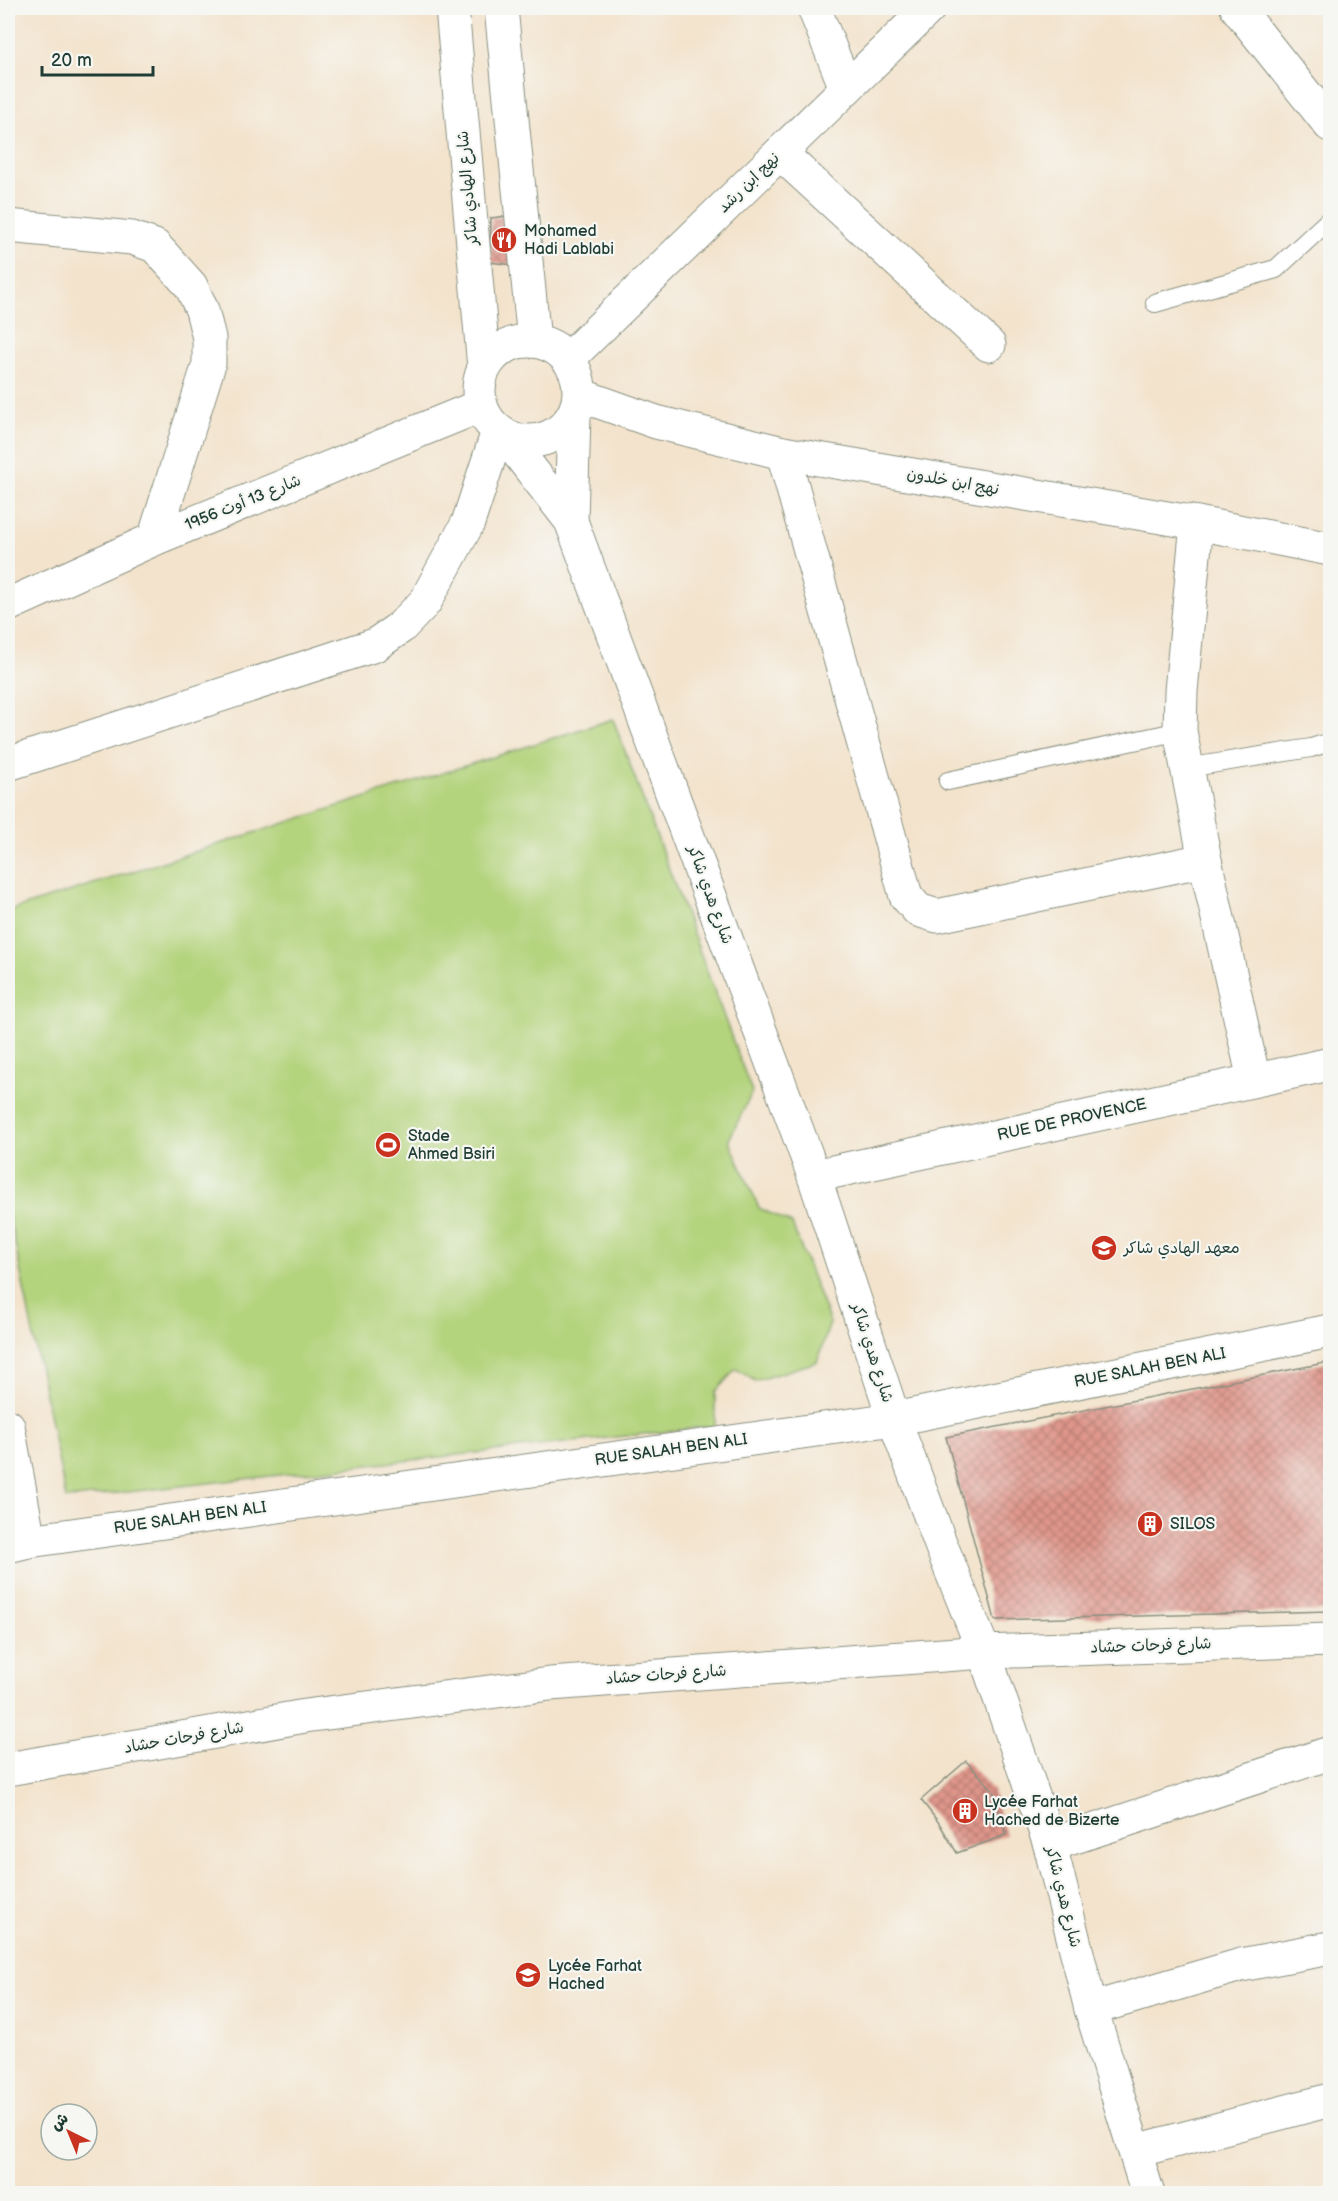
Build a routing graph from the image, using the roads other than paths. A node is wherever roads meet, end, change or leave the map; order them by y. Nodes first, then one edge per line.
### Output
1 (452, 8) edge
2 (501, 8) edge
3 (814, 8) edge
4 (929, 8) edge
5 (1237, 8) edge
6 (846, 88) junction
7 (1330, 125) edge
8 (780, 153) junction
9 (1330, 219) edge
10 (8, 226) edge
11 (1155, 303) dead end
12 (534, 340) junction
13 (989, 345) dead end
14 (568, 359) junction
15 (484, 368) junction
16 (577, 405) junction
17 (494, 425) junction
18 (783, 453) junction
19 (571, 521) junction
20 (1197, 523) junction
21 (154, 539) junction
22 (1330, 549) edge
23 (8, 605) edge
24 (1180, 731) junction
25 (1330, 742) edge
26 (8, 764) edge
27 (1186, 768) junction
28 (948, 780) dead end
29 (1205, 860) junction
30 (1330, 1064) edge
31 (1254, 1080) junction
32 (814, 1176) junction
33 (1330, 1332) edge
34 (894, 1419) junction
35 (8, 1426) edge
36 (18, 1543) edge
37 (1330, 1640) edge
38 (984, 1652) junction
39 (1330, 1753) edge
40 (8, 1769) edge
41 (1050, 1845) junction
42 (1330, 1948) edge
43 (1090, 2009) junction
44 (1330, 2100) edge
45 (1136, 2151) junction
46 (1148, 2193) edge

1 - 15 street, شارع الهادي شاكر
2 - 12 street
3 - 6 street
4 - 6 street, نهج ابن رشد
5 - 7 street
6 - 8 street, نهج ابن رشد
8 - 13 street
8 - 14 street, نهج ابن رشد
9 - 11 lane
10 - 21 street
12 - 14 street
12 - 15 street
14 - 16 street
15 - 17 street
16 - 17 street
16 - 18 street, نهج ابن خلدون
16 - 19 street
17 - 19 street
17 - 21 street, شارع 13 أوت 1956
17 - 26 street
18 - 20 street, نهج ابن خلدون
18 - 29 street
19 - 32 street, شارع هدي شاكر
20 - 22 street, نهج ابن خلدون
20 - 24 street
21 - 23 street, شارع 13 أوت 1956
24 - 27 street
24 - 28 lane
25 - 27 lane
27 - 29 street
29 - 31 street
30 - 31 street, RUE DE PROVENCE
31 - 32 street, RUE DE PROVENCE
32 - 34 street, شارع هدي شاكر
33 - 34 street, RUE SALAH BEN ALI
34 - 36 street, RUE SALAH BEN ALI
34 - 38 street, شارع هدي شاكر
35 - 36 street
37 - 38 street, شارع فرحات حشاد
38 - 40 street, شارع فرحات حشاد
38 - 41 street, شارع هدي شاكر
39 - 41 street
41 - 43 street, شارع هدي شاكر
42 - 43 street
43 - 45 street, شارع هدي شاكر
44 - 45 street
45 - 46 street, شارع هدي شاكر

